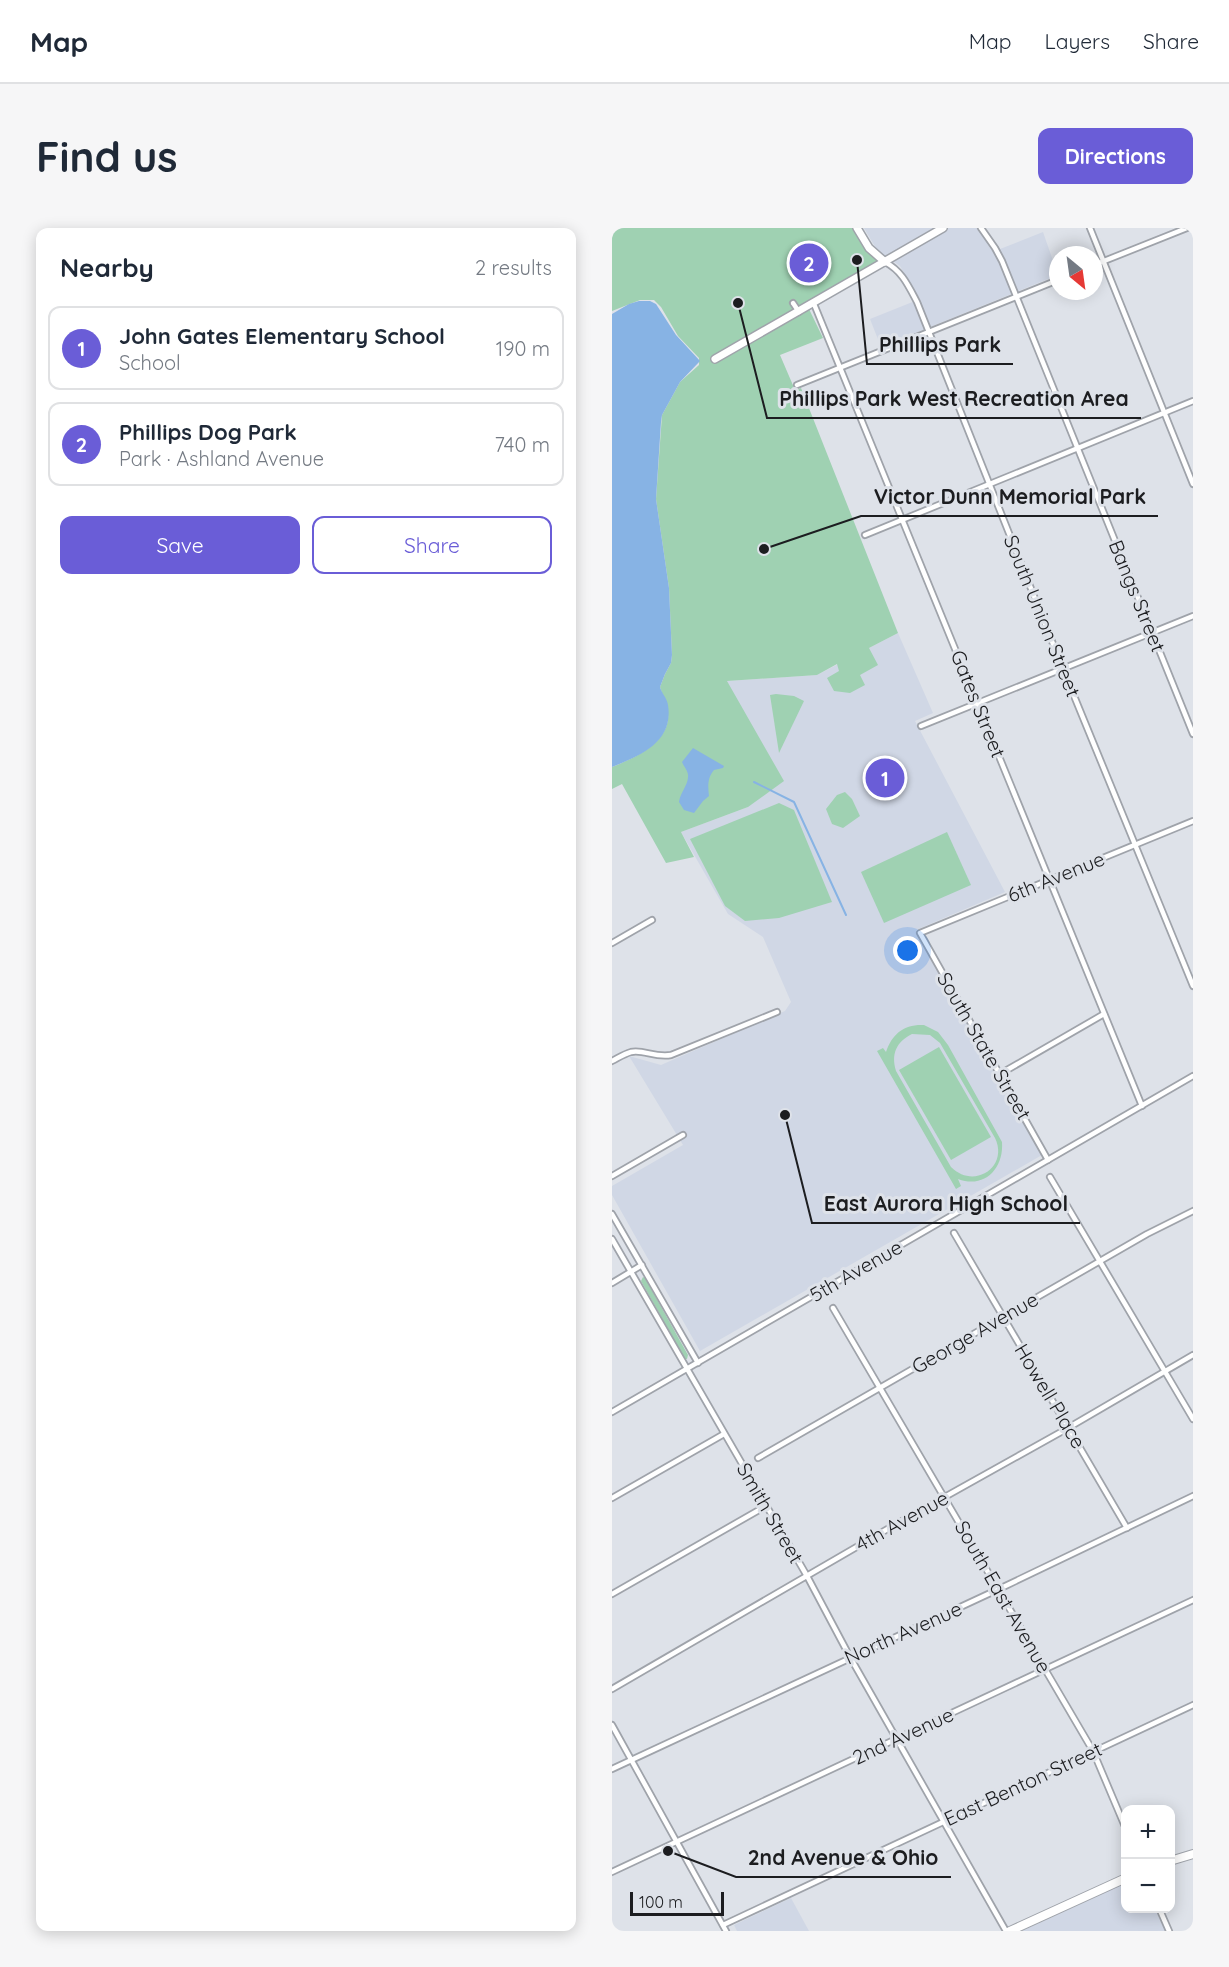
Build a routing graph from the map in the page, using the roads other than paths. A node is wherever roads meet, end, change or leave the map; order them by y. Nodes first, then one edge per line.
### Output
1 (857, 228) edge
2 (943, 228) edge
3 (981, 228) edge
4 (1090, 228) edge
5 (1187, 228) edge
6 (1104, 261) junction
7 (885, 262) junction
8 (1049, 284) edge
9 (1016, 297) junction
10 (793, 303) dead end
11 (814, 304) junction
12 (799, 312) junction
13 (929, 333) junction
14 (715, 359) dead end
15 (841, 368) junction
16 (797, 385) dead end
17 (1193, 401) edge
18 (1165, 413) junction
19 (1076, 447) junction
20 (990, 483) junction
21 (1193, 484) edge
22 (903, 519) junction
23 (865, 535) dead end
24 (1193, 616) edge
25 (1152, 633) junction
26 (1064, 669) junction
27 (978, 703) junction
28 (921, 726) dead end
29 (1193, 734) edge
30 (1193, 821) edge
31 (1135, 845) junction
32 (1050, 879) junction
33 (652, 920) dead end
34 (920, 933) joint
35 (612, 943) edge
36 (1193, 986) edge
37 (777, 1012) dead end
38 (1104, 1014) junction
39 (612, 1061) edge
40 (1000, 1074) junction
41 (1193, 1076) edge
42 (1142, 1106) junction
43 (682, 1135) dead end
44 (1048, 1160) junction
45 (612, 1176) edge
46 (1050, 1177) dead end
47 (1193, 1211) edge
48 (612, 1214) edge
49 (954, 1233) dead end
50 (612, 1239) edge
51 (1100, 1260) junction
52 (642, 1265) junction
53 (631, 1272) junction
54 (612, 1283) edge
55 (833, 1308) dead end
56 (1003, 1316) junction
57 (1193, 1355) edge
58 (698, 1363) junction
59 (686, 1370) junction
60 (1165, 1372) junction
61 (880, 1388) junction
62 (612, 1404) edge
63 (614, 1411) edge
64 (1193, 1419) edge
65 (1069, 1427) junction
66 (724, 1434) junction
67 (758, 1458) dead end
68 (1193, 1496) edge
69 (945, 1497) junction
70 (612, 1498) edge
71 (766, 1506) junction
72 (1127, 1528) junction
73 (807, 1576) junction
74 (999, 1589) junction
75 (612, 1594) edge
76 (1193, 1600) edge
77 (850, 1657) junction
78 (1046, 1670) junction
79 (612, 1689) edge
80 (1193, 1704) edge
81 (612, 1725) edge
82 (898, 1738) junction
83 (1093, 1752) junction
84 (631, 1760) junction
85 (612, 1768) edge
86 (1121, 1819) edge
87 (945, 1821) junction
88 (677, 1842) junction
89 (1193, 1854) edge
90 (1175, 1859) edge
91 (612, 1872) edge
92 (1121, 1880) edge
93 (1161, 1913) edge
94 (724, 1929) edge
95 (1008, 1931) edge
96 (1169, 1931) edge

1 - 7 street, South Union Street
2 - 7 street
3 - 9 street, Bangs Street
4 - 6 street
5 - 6 street
6 - 18 street
7 - 11 street
7 - 13 street, South Union Street
8 - 9 street
9 - 13 street
9 - 19 street, Bangs Street
10 - 12 street
11 - 12 street
11 - 15 street, Gates Street
12 - 14 street
13 - 15 street
13 - 20 street, South Union Street
15 - 16 street
15 - 22 street, Gates Street
17 - 18 street
18 - 19 street
18 - 21 street
19 - 20 street
19 - 25 street, Bangs Street
20 - 22 street
20 - 26 street, South Union Street
22 - 23 street
22 - 27 street, Gates Street
24 - 25 street
25 - 26 street
25 - 29 street, Bangs Street
26 - 27 street
26 - 31 street, South Union Street
27 - 28 street
27 - 32 street, Gates Street
30 - 31 street, 6th Avenue
31 - 32 street, 6th Avenue
31 - 36 street, South Union Street
32 - 34 street, 6th Avenue
32 - 38 street, Gates Street
33 - 35 street
34 - 40 street, South State Street
37 - 39 street
38 - 40 street
38 - 42 street, Gates Street
40 - 44 street, South State Street
41 - 42 street, 5th Avenue
42 - 44 street, 5th Avenue
43 - 45 street
44 - 58 street, 5th Avenue
46 - 51 street
47 - 51 street, George Avenue
48 - 52 street
49 - 56 street, Howell Place
50 - 53 street, Smith Street
51 - 56 street, George Avenue
51 - 60 street
52 - 53 street
52 - 58 street
53 - 54 street
53 - 59 street, Smith Street
55 - 61 street, South East Avenue
56 - 61 street, George Avenue
56 - 65 street, Howell Place
57 - 60 street, 4th Avenue
58 - 59 street, 5th Avenue
59 - 63 street, 5th Avenue
59 - 66 street, Smith Street
60 - 64 street
60 - 65 street, 4th Avenue
61 - 67 street, George Avenue
61 - 69 street, South East Avenue
62 - 63 street
65 - 69 street, 4th Avenue
65 - 72 street, Howell Place
66 - 70 street
66 - 71 street, Smith Street
68 - 72 street, North Avenue
69 - 73 street, 4th Avenue
69 - 74 street, South East Avenue
71 - 73 street, Smith Street
71 - 75 street
72 - 74 street, North Avenue
73 - 77 street, Smith Street
73 - 79 street, 4th Avenue
74 - 77 street, North Avenue
74 - 78 street, South East Avenue
76 - 78 street, 2nd Avenue
77 - 82 street, Smith Street
77 - 84 street, North Avenue
78 - 82 street, 2nd Avenue
78 - 83 street, South East Avenue
80 - 83 street, East Benton Street
81 - 84 street
82 - 87 street, Smith Street
82 - 88 street, 2nd Avenue
83 - 86 street, South East Avenue
83 - 87 street, East Benton Street
84 - 85 street, North Avenue
84 - 88 street
87 - 94 street, East Benton Street
87 - 95 street, Smith Street
88 - 91 street, 2nd Avenue
88 - 94 street
89 - 90 main road
92 - 95 main road
93 - 96 street

